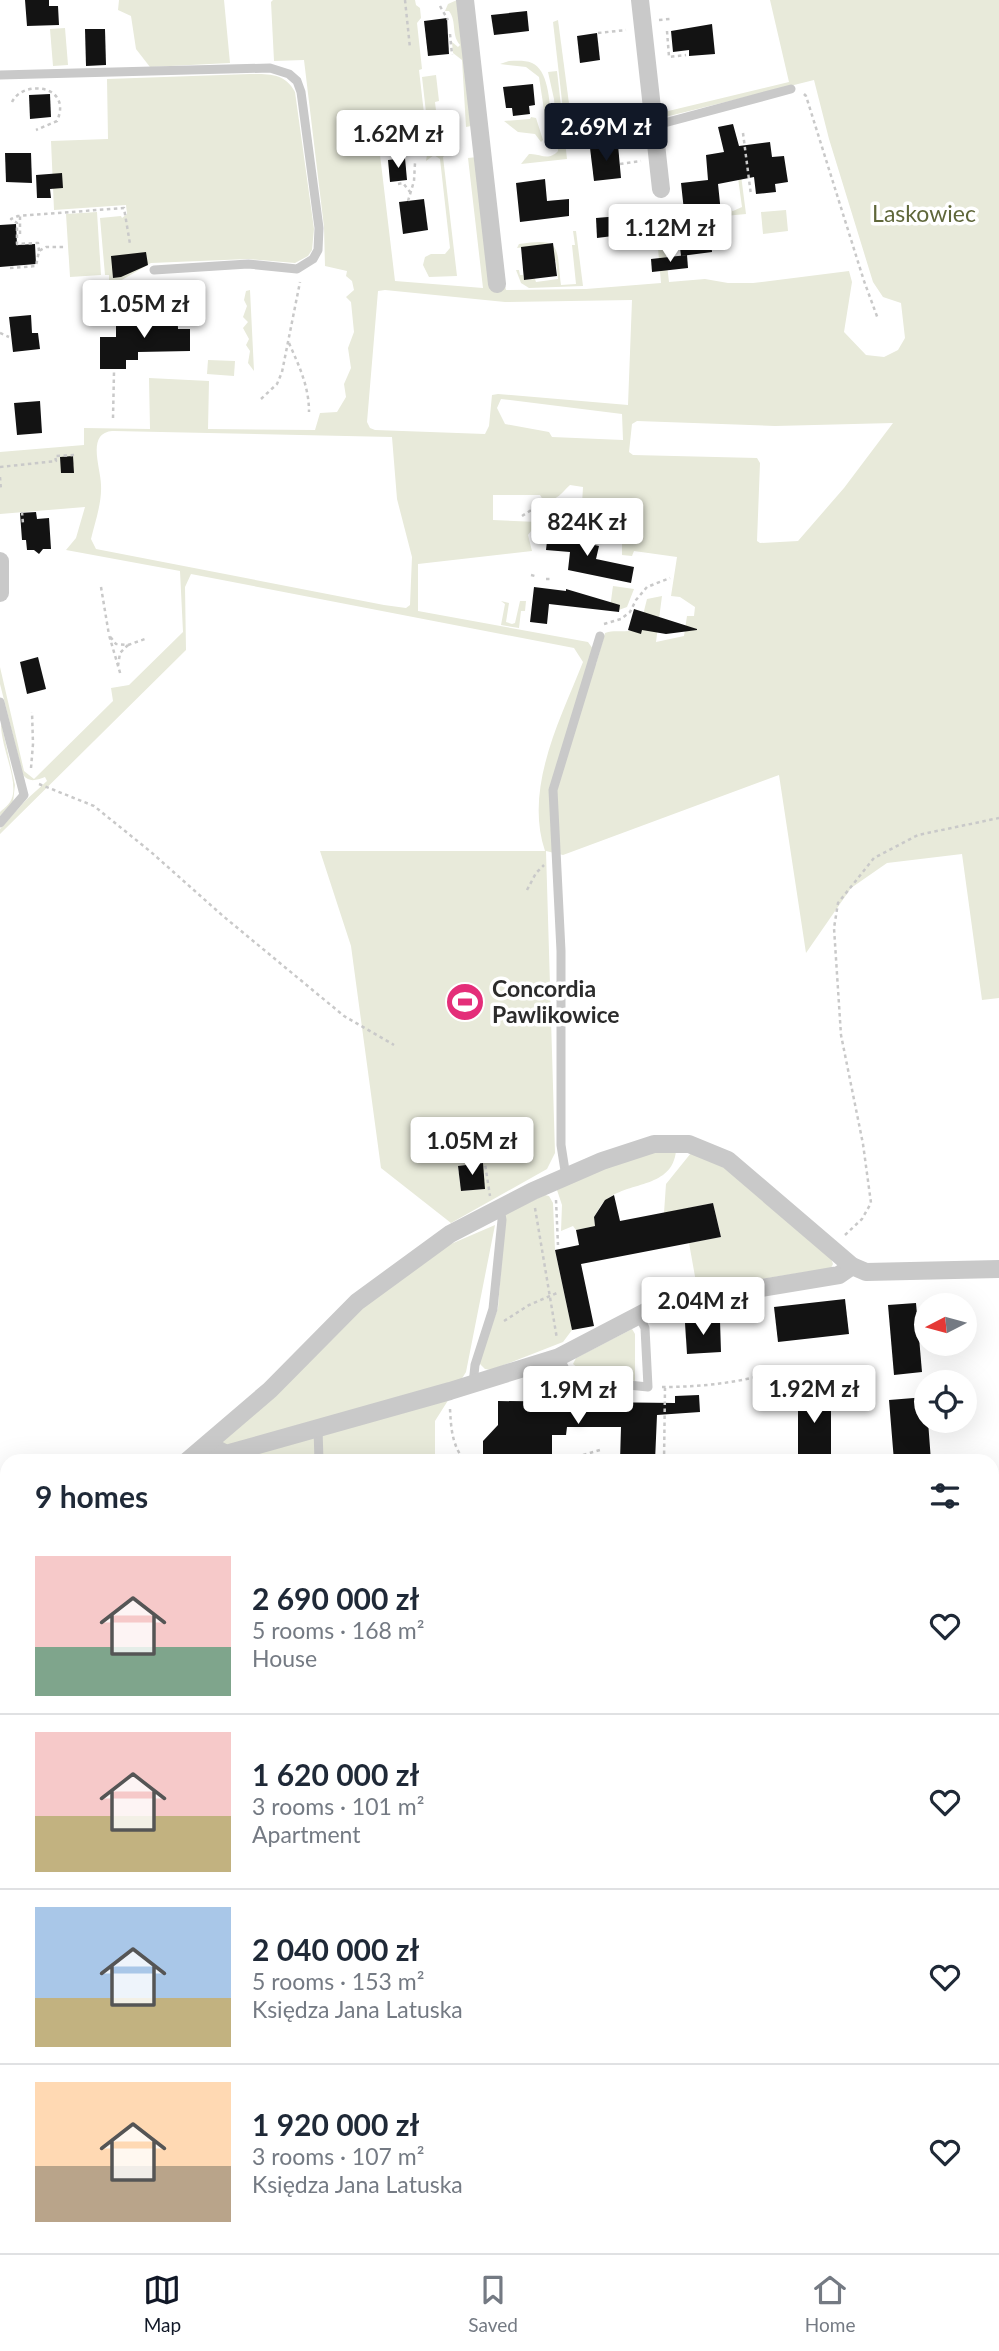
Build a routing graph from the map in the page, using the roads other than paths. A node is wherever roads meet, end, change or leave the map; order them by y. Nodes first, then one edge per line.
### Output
1 (465, 0) edge
2 (640, 0) edge
3 (0, 75) edge
4 (791, 89) road end
5 (653, 126) junction
6 (661, 189) dead end
7 (154, 270) dead end
8 (497, 284) dead end
9 (0, 561) edge
10 (0, 593) edge
11 (601, 631) road end
12 (0, 702) edge
13 (0, 823) edge
14 (566, 1177) junction
15 (500, 1208) junction
16 (852, 1266) junction
17 (999, 1269) edge
18 (639, 1316) junction
19 (559, 1356) junction
20 (473, 1384) junction
21 (317, 1429) junction
22 (209, 1444) junction
23 (196, 1454) edge
24 (319, 1454) edge

1 - 8 street
2 - 5 street
3 - 7 lane
4 - 5 lane
5 - 6 street
9 - 10 street
11 - 14 lane
12 - 13 lane
14 - 15 street
14 - 16 street
15 - 20 lane
15 - 22 street
16 - 17 street
16 - 18 street
18 - 19 street
18 - 19 lane
19 - 20 street
20 - 21 street
21 - 22 street
21 - 24 lane
22 - 23 street

